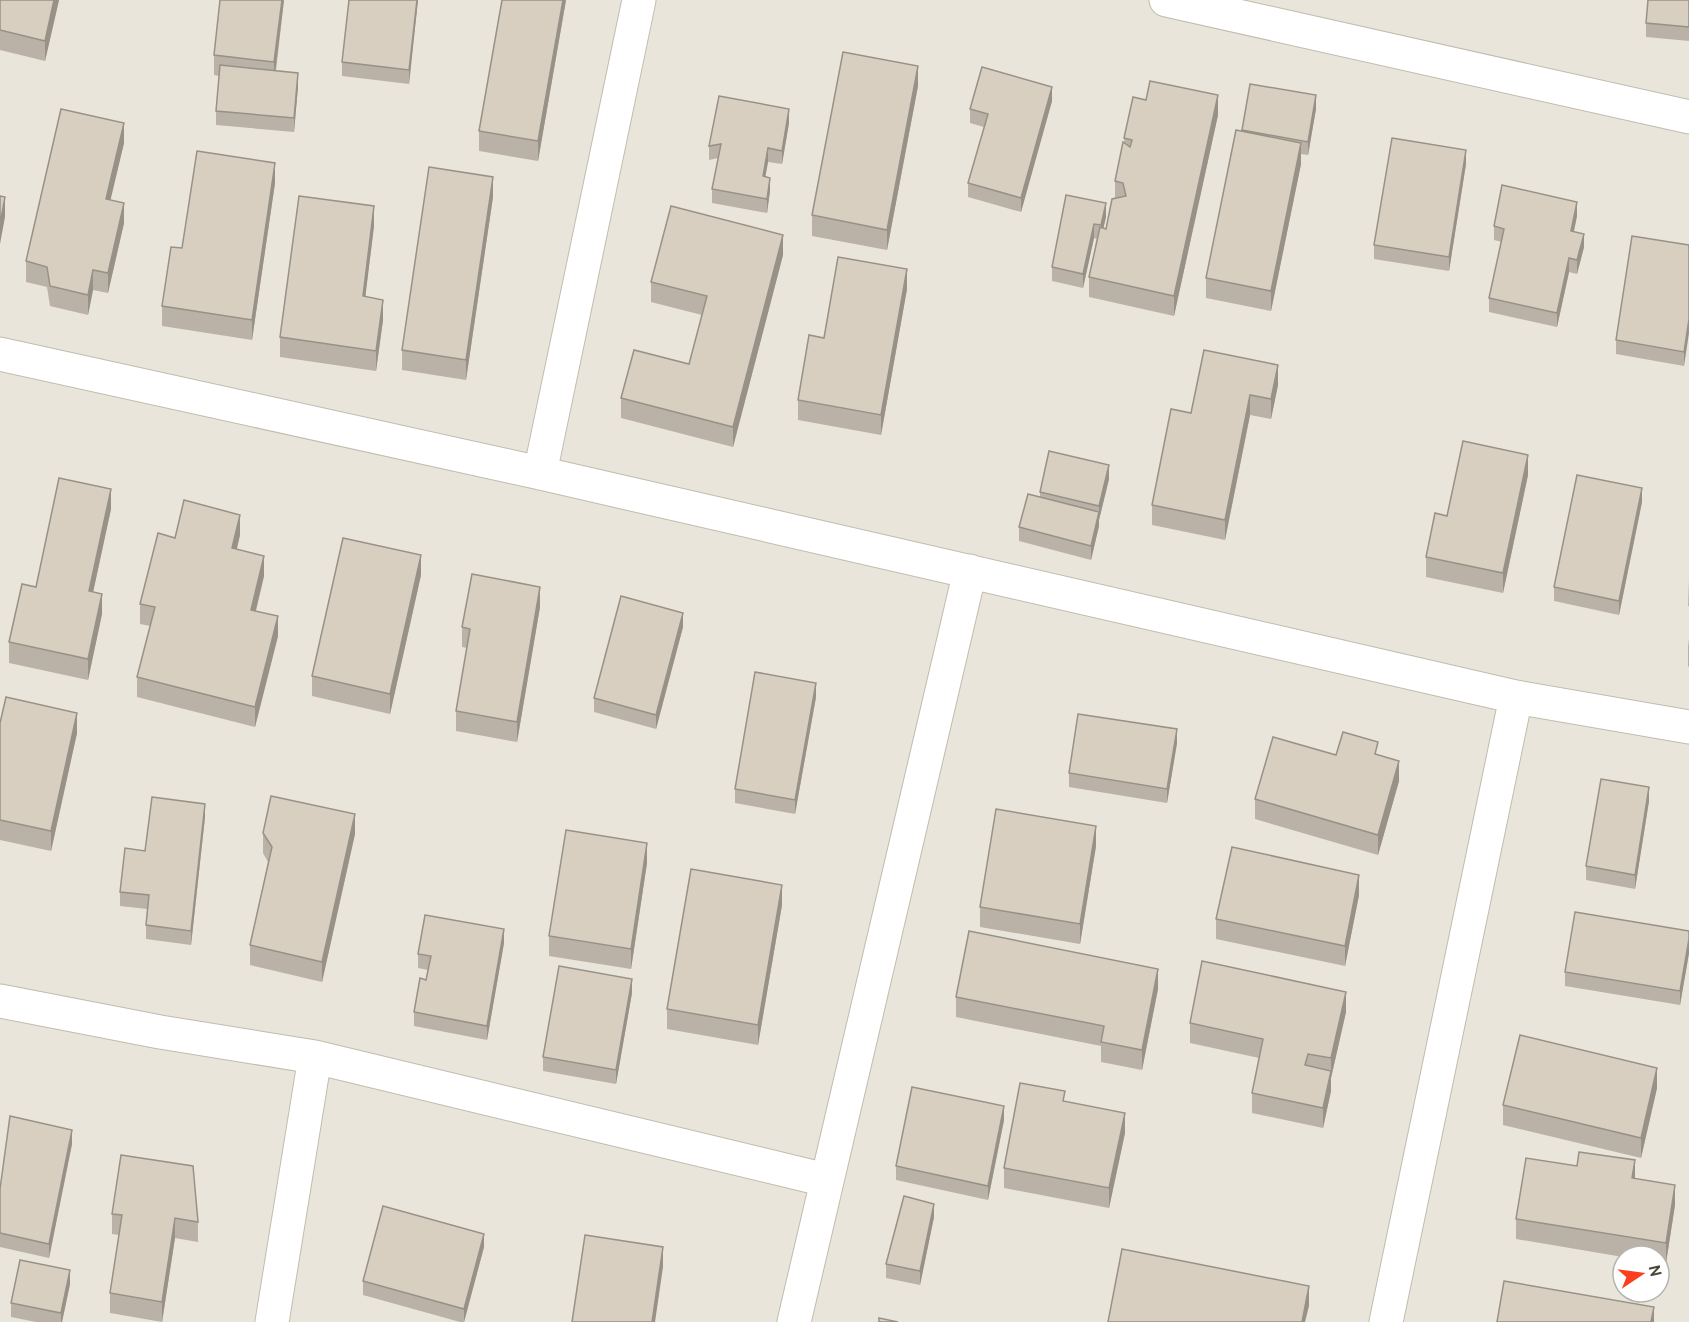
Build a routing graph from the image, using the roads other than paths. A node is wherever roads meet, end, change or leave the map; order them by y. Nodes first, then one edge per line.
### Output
1 (639, 0) edge
2 (1166, 0) edge
3 (1689, 117) edge
4 (0, 354) edge
5 (540, 473) junction
6 (970, 571) junction
7 (1516, 697) junction
8 (1689, 727) edge
9 (0, 1001) edge
10 (315, 1057) junction
11 (826, 1180) junction
12 (272, 1322) edge
13 (795, 1322) edge
14 (1386, 1322) edge

1 - 5 street
2 - 3 street
4 - 5 street
5 - 6 street
6 - 7 street
6 - 11 street
7 - 8 street
7 - 14 street
9 - 10 street
10 - 11 street
10 - 12 street
11 - 13 street

